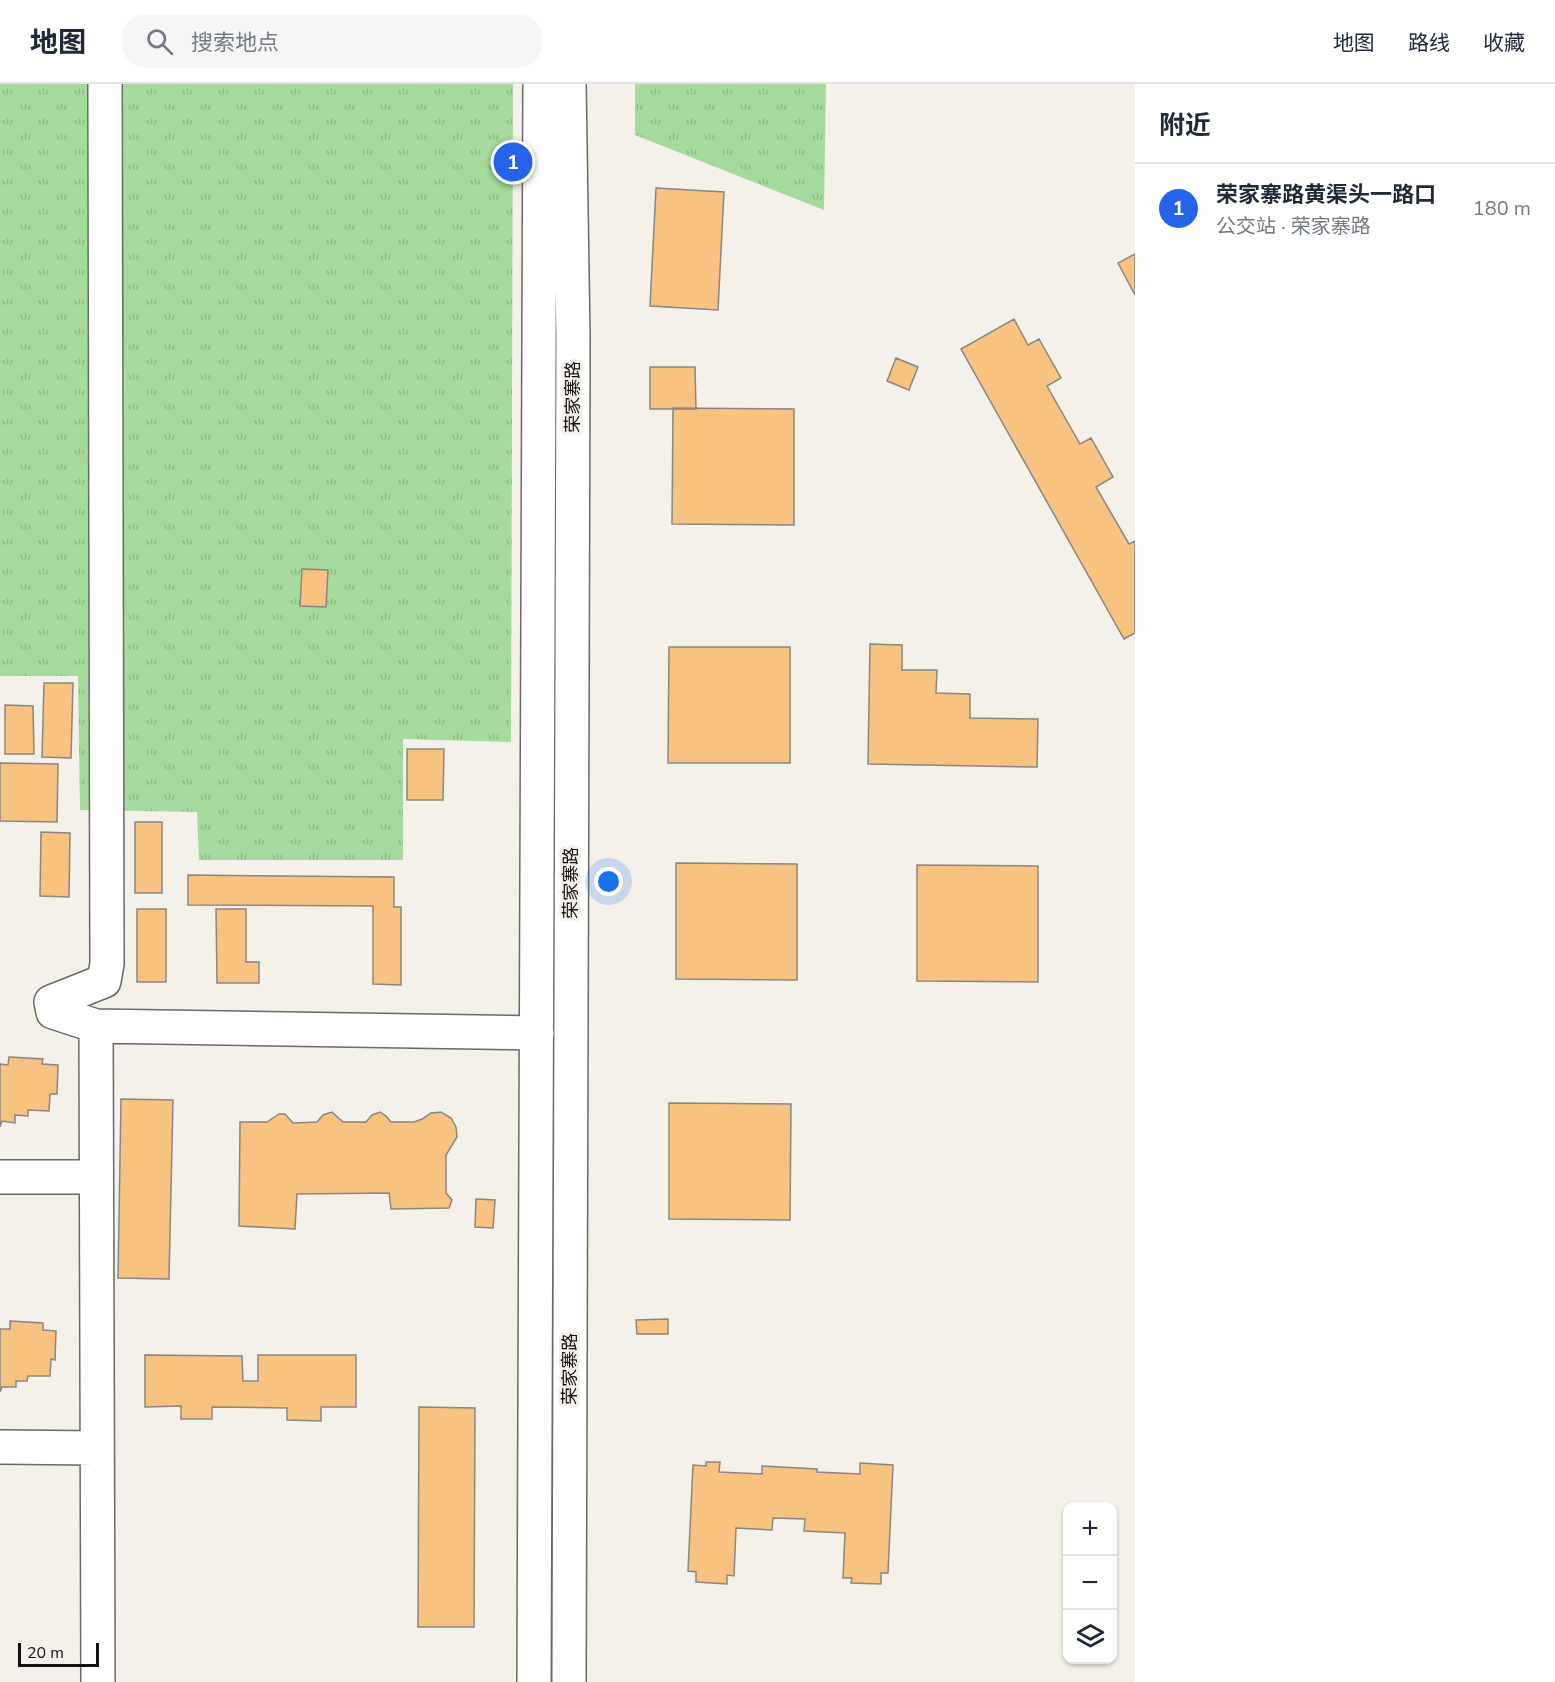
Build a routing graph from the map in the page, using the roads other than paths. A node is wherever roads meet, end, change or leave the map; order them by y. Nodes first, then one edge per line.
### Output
1 (105, 84) edge
2 (540, 84) edge
3 (569, 84) edge
4 (96, 1026) junction
5 (537, 1033) junction
6 (0, 1177) edge
7 (96, 1177) junction
8 (0, 1447) edge
9 (98, 1448) junction
10 (98, 1682) edge
11 (534, 1682) edge
12 (569, 1682) edge

1 - 4 street
2 - 5 street, 荣家寨路
3 - 12 street, 荣家寨路
4 - 5 street
4 - 7 street
5 - 11 street, 荣家寨路
6 - 7 street
7 - 9 street
8 - 9 street
9 - 10 street

